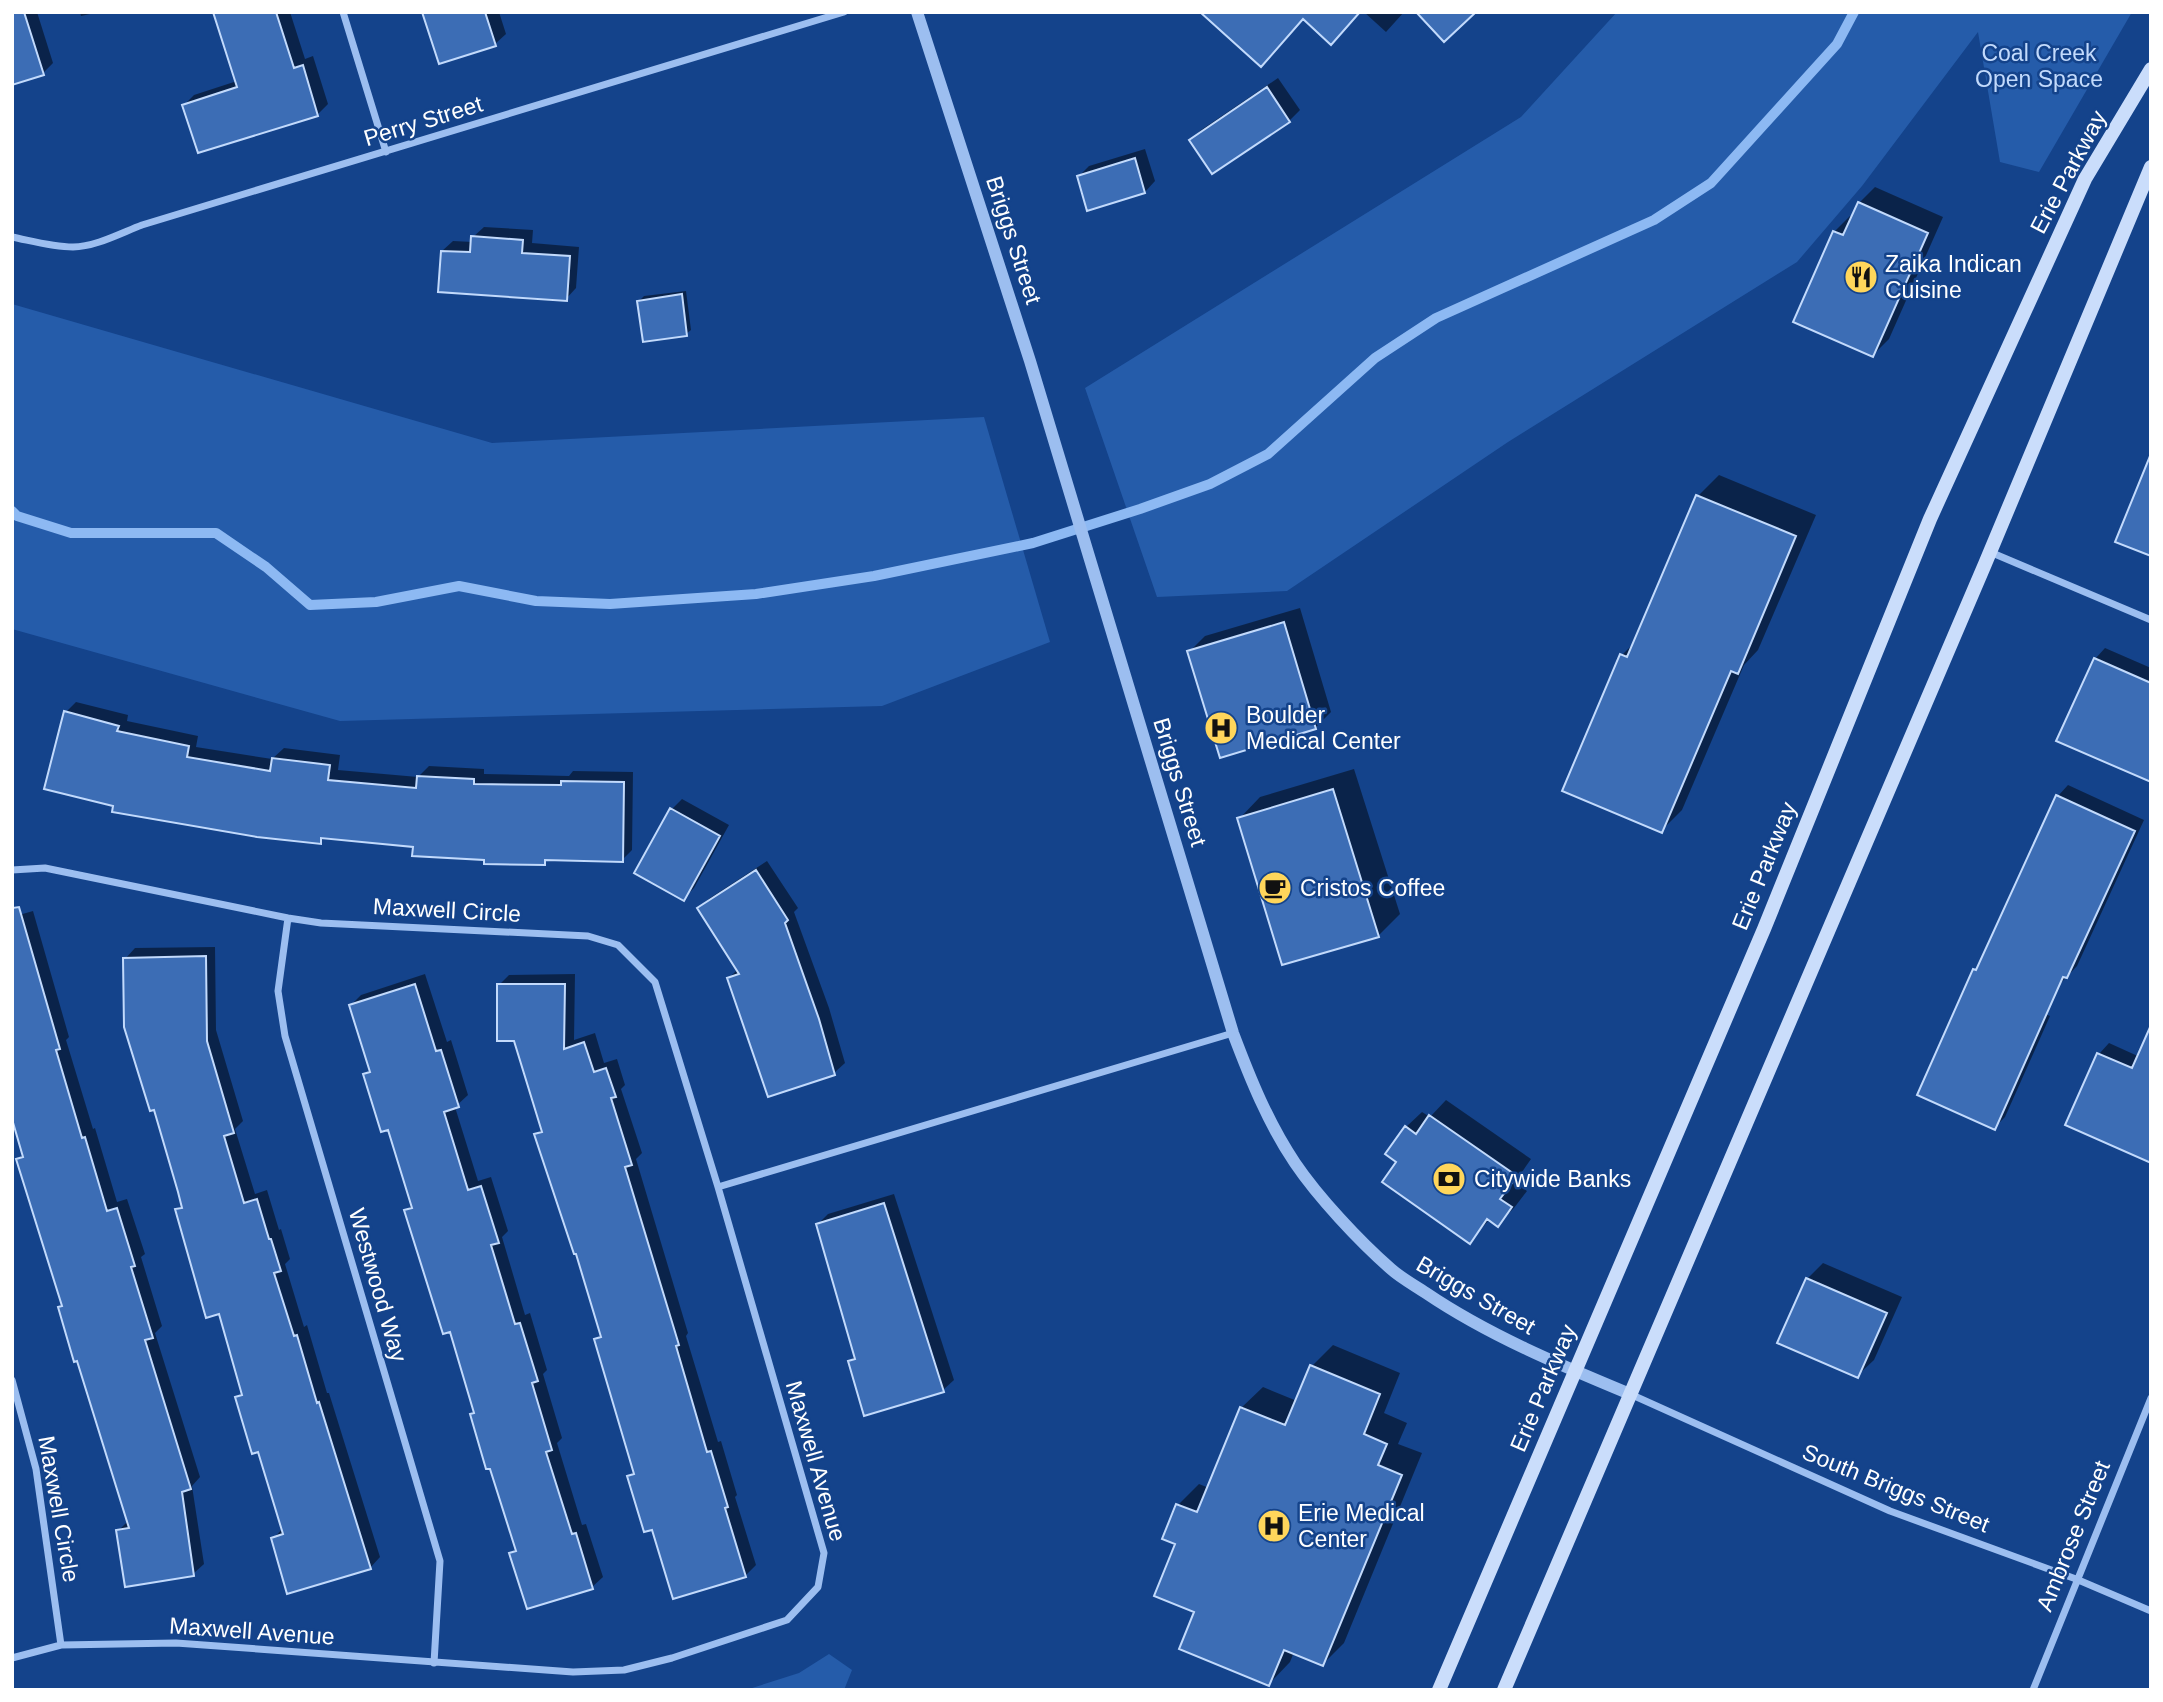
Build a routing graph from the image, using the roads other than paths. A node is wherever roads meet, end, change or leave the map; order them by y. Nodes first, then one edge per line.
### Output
1 (342, 12) edge
2 (844, 12) edge
3 (917, 12) edge
4 (2151, 69) edge
5 (386, 152) junction
6 (2151, 167) edge
7 (12, 237) edge
8 (1989, 552) junction
9 (2151, 620) edge
10 (12, 870) edge
11 (288, 918) junction
12 (1233, 1033) junction
13 (718, 1187) junction
14 (1574, 1371) junction
15 (12, 1380) edge
16 (1630, 1394) junction
17 (2151, 1398) edge
18 (2076, 1579) junction
19 (2151, 1611) edge
20 (61, 1645) junction
21 (12, 1658) edge
22 (433, 1663) junction
23 (1439, 1690) edge
24 (1504, 1690) edge
25 (2033, 1690) edge

1 - 5 street
2 - 5 street, Perry Street
3 - 12 street, Briggs Street
4 - 14 main road, Erie Parkway
5 - 7 street, Perry Street
6 - 8 main road
8 - 9 street
8 - 16 main road
10 - 11 street, Maxwell Circle
11 - 13 street, Maxwell Circle
11 - 22 street, Westwood Way
12 - 13 street
12 - 14 street, Briggs Street
13 - 22 street, Maxwell Avenue
14 - 16 street, Briggs Street
14 - 23 main road, Erie Parkway
15 - 20 street, Maxwell Circle
16 - 18 street, South Briggs Street
16 - 24 main road
17 - 18 street, Ambrose Street
18 - 19 street, South Briggs Street
18 - 25 street, Ambrose Street
20 - 21 street, Maxwell Avenue
20 - 22 street, Maxwell Avenue

